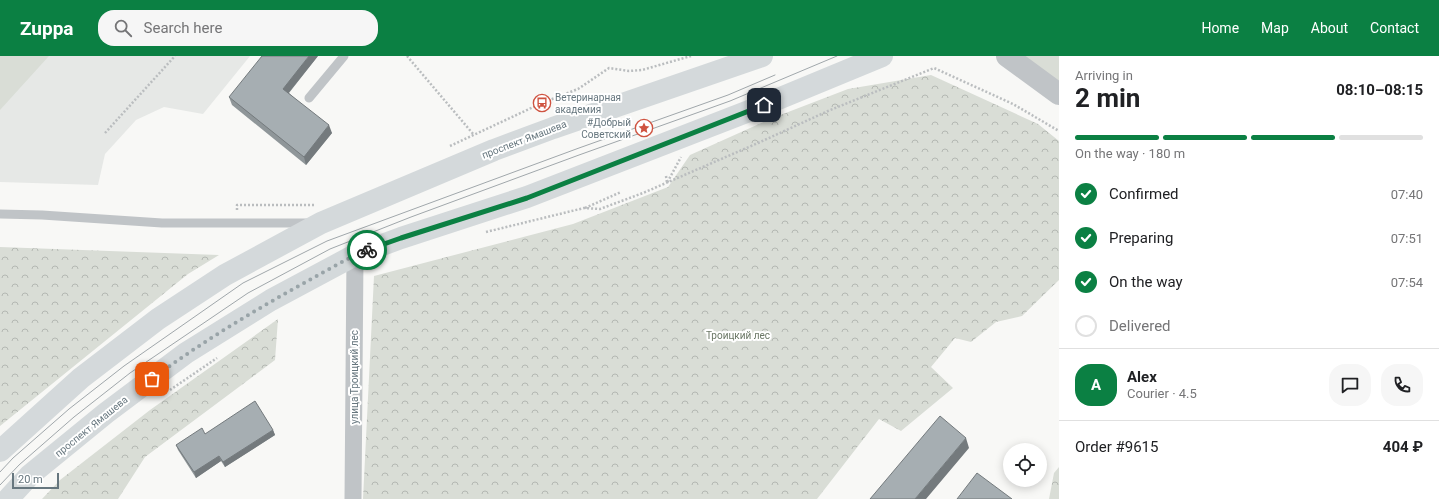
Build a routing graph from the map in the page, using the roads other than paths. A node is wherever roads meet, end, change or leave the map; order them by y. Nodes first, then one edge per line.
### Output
1 (344, 56) edge
2 (882, 56) edge
3 (1007, 56) edge
4 (757, 57) edge
5 (1059, 94) edge
6 (309, 98) dead end
7 (0, 214) edge
8 (318, 214) junction
9 (355, 255) junction
10 (0, 451) edge
11 (8, 499) edge
12 (353, 499) edge

1 - 6 lane
2 - 9 main road, проспект Ямашева
3 - 5 street
4 - 8 main road, проспект Ямашева
7 - 8 lane, проспект Ямашева
8 - 10 main road, проспект Ямашева
9 - 11 main road, проспект Ямашева
9 - 12 street, улица Троицкий лес

